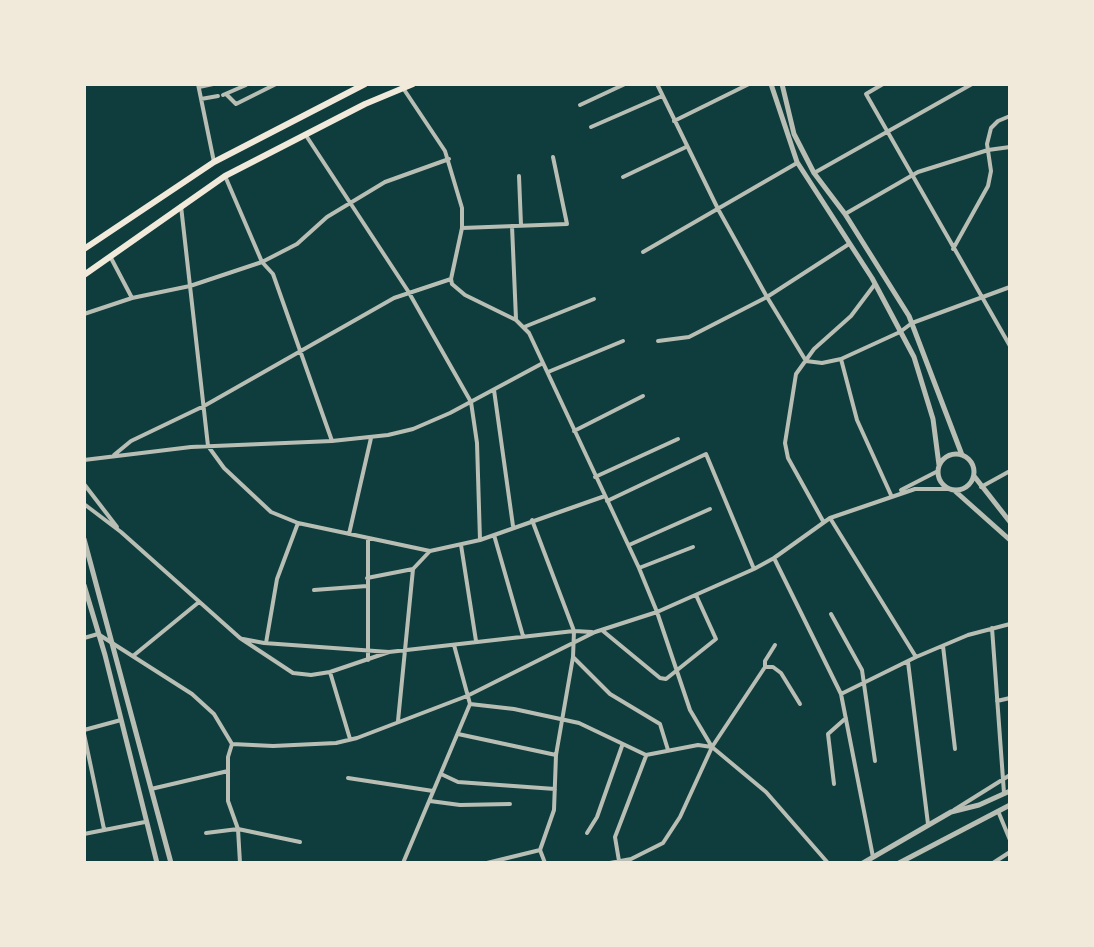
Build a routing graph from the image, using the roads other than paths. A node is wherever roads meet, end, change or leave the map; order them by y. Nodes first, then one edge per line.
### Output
1 (213, 84) edge
2 (276, 84) edge
3 (365, 84) edge
4 (413, 84) edge
5 (625, 84) edge
6 (657, 84) edge
7 (749, 84) edge
8 (771, 84) edge
9 (782, 84) edge
10 (883, 84) edge
11 (972, 84) edge
12 (246, 85) edge
13 (198, 86) edge
14 (403, 88) junction
15 (222, 95) junction
16 (663, 96) junction
17 (201, 99) junction
18 (580, 105) dead end
19 (1010, 116) edge
20 (674, 121) junction
21 (591, 127) dead end
22 (889, 132) junction
23 (305, 134) junction
24 (686, 147) junction
25 (1010, 147) edge
26 (988, 150) junction
27 (553, 157) dead end
28 (449, 159) junction
29 (214, 162) junction
30 (797, 162) junction
31 (814, 173) junction
32 (225, 176) junction
33 (519, 176) dead end
34 (911, 176) junction
35 (623, 177) dead end
36 (349, 202) junction
37 (181, 206) junction
38 (718, 209) junction
39 (845, 214) junction
40 (521, 225) junction
41 (512, 226) junction
42 (462, 228) junction
43 (849, 244) junction
44 (84, 249) edge
45 (953, 249) junction
46 (643, 252) dead end
47 (110, 256) junction
48 (262, 262) junction
49 (84, 275) edge
50 (451, 279) junction
51 (875, 284) junction
52 (190, 286) junction
53 (1010, 287) edge
54 (408, 291) junction
55 (767, 297) junction
56 (132, 298) junction
57 (981, 298) junction
58 (594, 299) dead end
59 (84, 314) edge
60 (516, 320) junction
61 (912, 323) junction
62 (524, 327) junction
63 (900, 332) junction
64 (623, 341) dead end
65 (658, 341) dead end
66 (1010, 346) edge
67 (301, 353) junction
68 (841, 359) junction
69 (806, 361) junction
70 (543, 363) junction
71 (548, 372) junction
72 (494, 390) junction
73 (643, 396) dead end
74 (471, 402) junction
75 (204, 406) junction
76 (574, 431) junction
77 (371, 438) junction
78 (678, 439) dead end
79 (332, 441) junction
80 (208, 446) junction
81 (962, 455) junction
82 (113, 456) junction
83 (84, 460) edge
84 (938, 468) junction
85 (1010, 471) edge
86 (974, 476) junction
87 (595, 477) junction
88 (84, 484) edge
89 (981, 487) junction
90 (951, 490) junction
91 (891, 495) junction
92 (606, 499) junction
93 (84, 504) edge
94 (710, 509) dead end
95 (830, 518) junction
96 (532, 520) junction
97 (823, 522) junction
98 (1010, 522) edge
99 (298, 523) junction
100 (513, 527) junction
101 (121, 532) junction
102 (349, 534) junction
103 (494, 535) junction
104 (368, 538) junction
105 (84, 539) edge
106 (480, 540) junction
107 (1010, 540) edge
108 (461, 545) junction
109 (629, 545) junction
110 (693, 547) dead end
111 (430, 551) junction
112 (774, 558) junction
113 (639, 568) junction
114 (413, 569) junction
115 (754, 569) junction
116 (367, 578) junction
117 (84, 585) edge
118 (367, 586) junction
119 (314, 590) dead end
120 (696, 595) junction
121 (86, 602) edge
122 (199, 602) junction
123 (657, 612) junction
124 (831, 614) dead end
125 (1010, 624) edge
126 (992, 628) junction
127 (602, 630) junction
128 (574, 631) junction
129 (595, 632) junction
130 (98, 634) junction
131 (523, 636) junction
132 (84, 638) edge
133 (240, 638) junction
134 (476, 642) junction
135 (266, 643) junction
136 (112, 644) junction
137 (454, 645) junction
138 (775, 645) dead end
139 (572, 646) junction
140 (943, 646) junction
141 (368, 651) junction
142 (405, 651) junction
143 (389, 652) junction
144 (132, 657) junction
145 (573, 657) junction
146 (916, 657) junction
147 (368, 660) junction
148 (908, 662) junction
149 (765, 667) junction
150 (330, 672) junction
151 (677, 673) junction
152 (865, 682) junction
153 (841, 694) junction
154 (467, 696) junction
155 (1010, 698) edge
156 (997, 701) junction
157 (470, 704) junction
158 (800, 704) dead end
159 (846, 718) junction
160 (560, 719) junction
161 (121, 720) junction
162 (398, 721) junction
163 (84, 732) edge
164 (458, 734) junction
165 (350, 740) junction
166 (232, 744) junction
167 (622, 746) junction
168 (712, 747) junction
169 (955, 749) dead end
170 (668, 750) junction
171 (556, 755) junction
172 (646, 755) junction
173 (875, 761) dead end
174 (228, 771) junction
175 (441, 774) junction
176 (1010, 775) edge
177 (348, 778) dead end
178 (1003, 779) junction
179 (834, 784) dead end
180 (151, 789) junction
181 (555, 789) junction
182 (433, 791) junction
183 (1007, 792) edge
184 (430, 801) junction
185 (510, 804) dead end
186 (1010, 805) edge
187 (998, 811) junction
188 (951, 812) junction
189 (145, 822) junction
190 (928, 824) junction
191 (1008, 828) edge
192 (104, 829) junction
193 (238, 829) junction
194 (206, 833) dead end
195 (587, 833) dead end
196 (84, 834) edge
197 (1010, 840) edge
198 (300, 842) dead end
199 (540, 850) junction
200 (1010, 852) edge
201 (873, 857) junction
202 (619, 862) edge
203 (157, 863) edge
204 (171, 863) edge
205 (241, 863) edge
206 (403, 863) edge
207 (487, 863) edge
208 (545, 863) edge
209 (610, 863) edge
210 (828, 863) edge
211 (863, 863) edge
212 (899, 863) edge
213 (993, 863) edge

1 - 13 street
2 - 15 street
3 - 29 main road
4 - 14 main road
5 - 18 street
6 - 16 street
7 - 20 street
8 - 30 street
9 - 31 street
10 - 22 street
11 - 22 street
12 - 15 street
13 - 17 street
14 - 23 main road
14 - 28 street
15 - 17 street
16 - 20 street
16 - 21 street
17 - 29 street
19 - 26 street
20 - 24 street
22 - 31 street
22 - 34 street
23 - 32 main road
23 - 36 street
24 - 35 street
24 - 38 street
25 - 26 street
26 - 34 street
26 - 45 street
27 - 40 street
28 - 36 street
28 - 42 street
29 - 44 main road
30 - 38 street
30 - 43 street
31 - 39 street
32 - 37 main road
32 - 48 street
33 - 40 street
34 - 39 street
34 - 45 street
36 - 48 street
36 - 54 street
37 - 47 main road
37 - 52 street
38 - 46 street
38 - 55 street
39 - 61 street
40 - 41 street
41 - 42 street
41 - 60 street
42 - 50 street
43 - 51 street
43 - 55 street
45 - 57 street
47 - 49 main road
47 - 56 street
48 - 52 street
48 - 67 street
50 - 54 street
50 - 60 street
51 - 63 street
51 - 69 street
52 - 56 street
52 - 75 street
53 - 57 street
54 - 67 street
54 - 74 street
55 - 65 street
55 - 69 street
56 - 59 street
57 - 61 street
57 - 66 street
58 - 62 street
60 - 62 street
61 - 63 street
61 - 81 street
62 - 70 street
63 - 68 street
63 - 84 street
64 - 71 street
67 - 75 street
67 - 79 street
68 - 69 street
68 - 91 street
69 - 97 street
70 - 71 street
70 - 72 street
71 - 76 street
72 - 74 street
72 - 100 street
73 - 76 street
74 - 77 street
74 - 106 street
75 - 80 street
75 - 82 street
76 - 87 street
77 - 79 street
77 - 102 street
78 - 87 street
79 - 80 street
80 - 82 street
80 - 99 street
81 - 84 street
81 - 86 street
82 - 83 street
84 - 90 street
84 - 91 street
85 - 89 street
86 - 89 street
86 - 90 street
87 - 92 street
88 - 101 street
89 - 98 street
90 - 91 street
90 - 107 street
91 - 95 street
92 - 96 street
92 - 109 street
92 - 115 street
93 - 101 street
94 - 109 street
95 - 97 street
95 - 146 street
96 - 100 street
96 - 128 street
97 - 112 street
99 - 102 street
99 - 135 street
100 - 103 street
101 - 122 street
102 - 104 street
103 - 106 street
103 - 131 street
104 - 111 street
104 - 116 street
105 - 136 street
106 - 108 street
108 - 111 street
108 - 134 street
109 - 113 street
110 - 113 street
111 - 114 street
112 - 115 street
112 - 153 street
113 - 123 street
114 - 116 street
114 - 142 street
115 - 120 street
116 - 118 street
117 - 121 street
118 - 119 street
118 - 141 street
120 - 123 street
120 - 151 street
121 - 130 street
122 - 133 street
122 - 144 street
123 - 127 street
123 - 151 street
124 - 152 street
125 - 126 street
126 - 140 street
126 - 156 street
127 - 129 street
127 - 151 street
128 - 129 street
128 - 131 street
128 - 139 street
129 - 139 street
130 - 132 street
130 - 136 street
130 - 161 street
131 - 134 street
133 - 135 street
133 - 150 street
134 - 137 street
135 - 141 street
136 - 144 street
136 - 180 street
137 - 142 street
137 - 154 street
138 - 149 street
139 - 145 street
139 - 154 street
140 - 146 street
140 - 169 street
141 - 143 street
141 - 147 street
142 - 143 street
142 - 162 street
143 - 147 street
144 - 166 street
145 - 160 street
145 - 170 street
146 - 148 street
147 - 150 street
148 - 152 street
148 - 190 street
149 - 158 street
149 - 168 street
150 - 165 street
151 - 168 street
152 - 153 street
152 - 173 street
153 - 159 street
154 - 157 street
154 - 162 street
155 - 156 street
156 - 178 street
157 - 160 street
157 - 164 street
159 - 179 street
159 - 201 street
160 - 167 street
160 - 171 street
161 - 163 street
161 - 189 street
162 - 165 street
163 - 192 street
164 - 171 street
164 - 175 street
165 - 166 street
166 - 174 street
167 - 172 street
167 - 195 street
168 - 170 street
168 - 202 street
168 - 210 street
170 - 172 street
171 - 181 street
172 - 202 street
174 - 180 street
174 - 193 street
175 - 181 street
175 - 182 street
176 - 178 street
177 - 182 street
178 - 183 street
178 - 188 street
180 - 204 street
181 - 199 street
182 - 184 street
183 - 188 street
184 - 185 street
184 - 206 street
186 - 187 street
187 - 191 street
187 - 212 street
188 - 190 street
189 - 192 street
189 - 203 street
190 - 201 street
191 - 197 street
192 - 196 street
193 - 194 street
193 - 198 street
193 - 205 street
199 - 207 street
199 - 208 street
200 - 213 street
201 - 211 street
202 - 209 street

